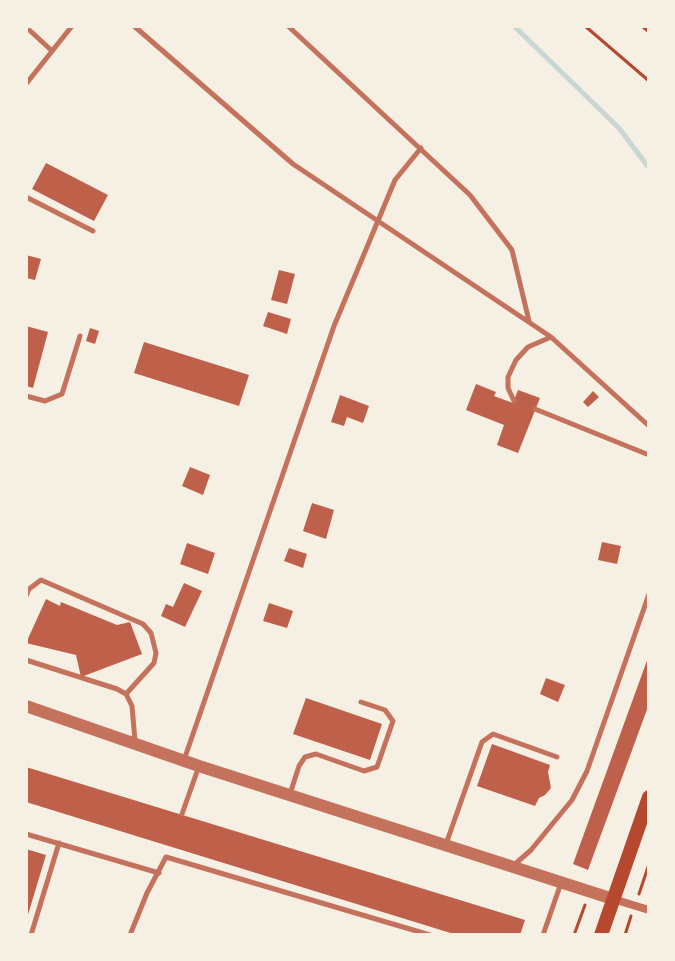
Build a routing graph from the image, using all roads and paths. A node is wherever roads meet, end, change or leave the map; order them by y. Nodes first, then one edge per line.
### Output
1 (72, 26) edge
2 (134, 26) edge
3 (288, 26) edge
4 (585, 26) edge
5 (642, 26) edge
6 (26, 27) edge
7 (649, 32) edge
8 (51, 50) junction
9 (649, 81) edge
10 (26, 84) edge
11 (421, 148) junction
12 (26, 197) edge
13 (379, 221) junction
14 (93, 231) dead end
15 (530, 322) junction
16 (80, 336) dead end
17 (551, 337) junction
18 (26, 396) edge
19 (514, 401) dead end
20 (535, 409) dead end
21 (649, 426) edge
22 (649, 455) edge
23 (649, 594) edge
24 (26, 596) edge
25 (26, 660) edge
26 (126, 694) junction
27 (361, 702) dead end
28 (26, 706) edge
29 (135, 744) junction
30 (557, 757) dead end
31 (184, 761) junction
32 (199, 766) junction
33 (290, 795) junction
34 (649, 797) edge
35 (182, 814) dead end
36 (26, 834) edge
37 (59, 843) junction
38 (445, 844) junction
39 (513, 866) junction
40 (159, 873) junction
41 (561, 882) junction
42 (589, 891) junction
43 (613, 899) junction
44 (649, 910) edge
45 (31, 935) edge
46 (130, 935) edge
47 (430, 935) edge
48 (543, 935) edge
49 (574, 935) edge
50 (601, 935) edge

1 - 8 lane
2 - 13 lane
3 - 11 lane
4 - 9 path
5 - 7 path
6 - 8 lane
8 - 10 lane
11 - 13 lane
11 - 15 lane
12 - 14 lane
13 - 15 lane
13 - 31 lane
15 - 17 lane
16 - 18 lane
17 - 19 lane
17 - 21 lane
20 - 22 lane
23 - 39 lane
24 - 26 lane
25 - 26 lane
26 - 29 lane
27 - 33 lane
28 - 29 street
29 - 31 street
30 - 38 lane
31 - 32 street
32 - 33 street
32 - 35 lane
33 - 38 street
34 - 43 main road
36 - 37 lane
37 - 40 lane
37 - 45 lane
38 - 39 street
39 - 41 street
40 - 46 lane
40 - 47 lane
41 - 42 street
41 - 48 lane
42 - 43 street
42 - 49 path
43 - 44 street
43 - 50 main road

